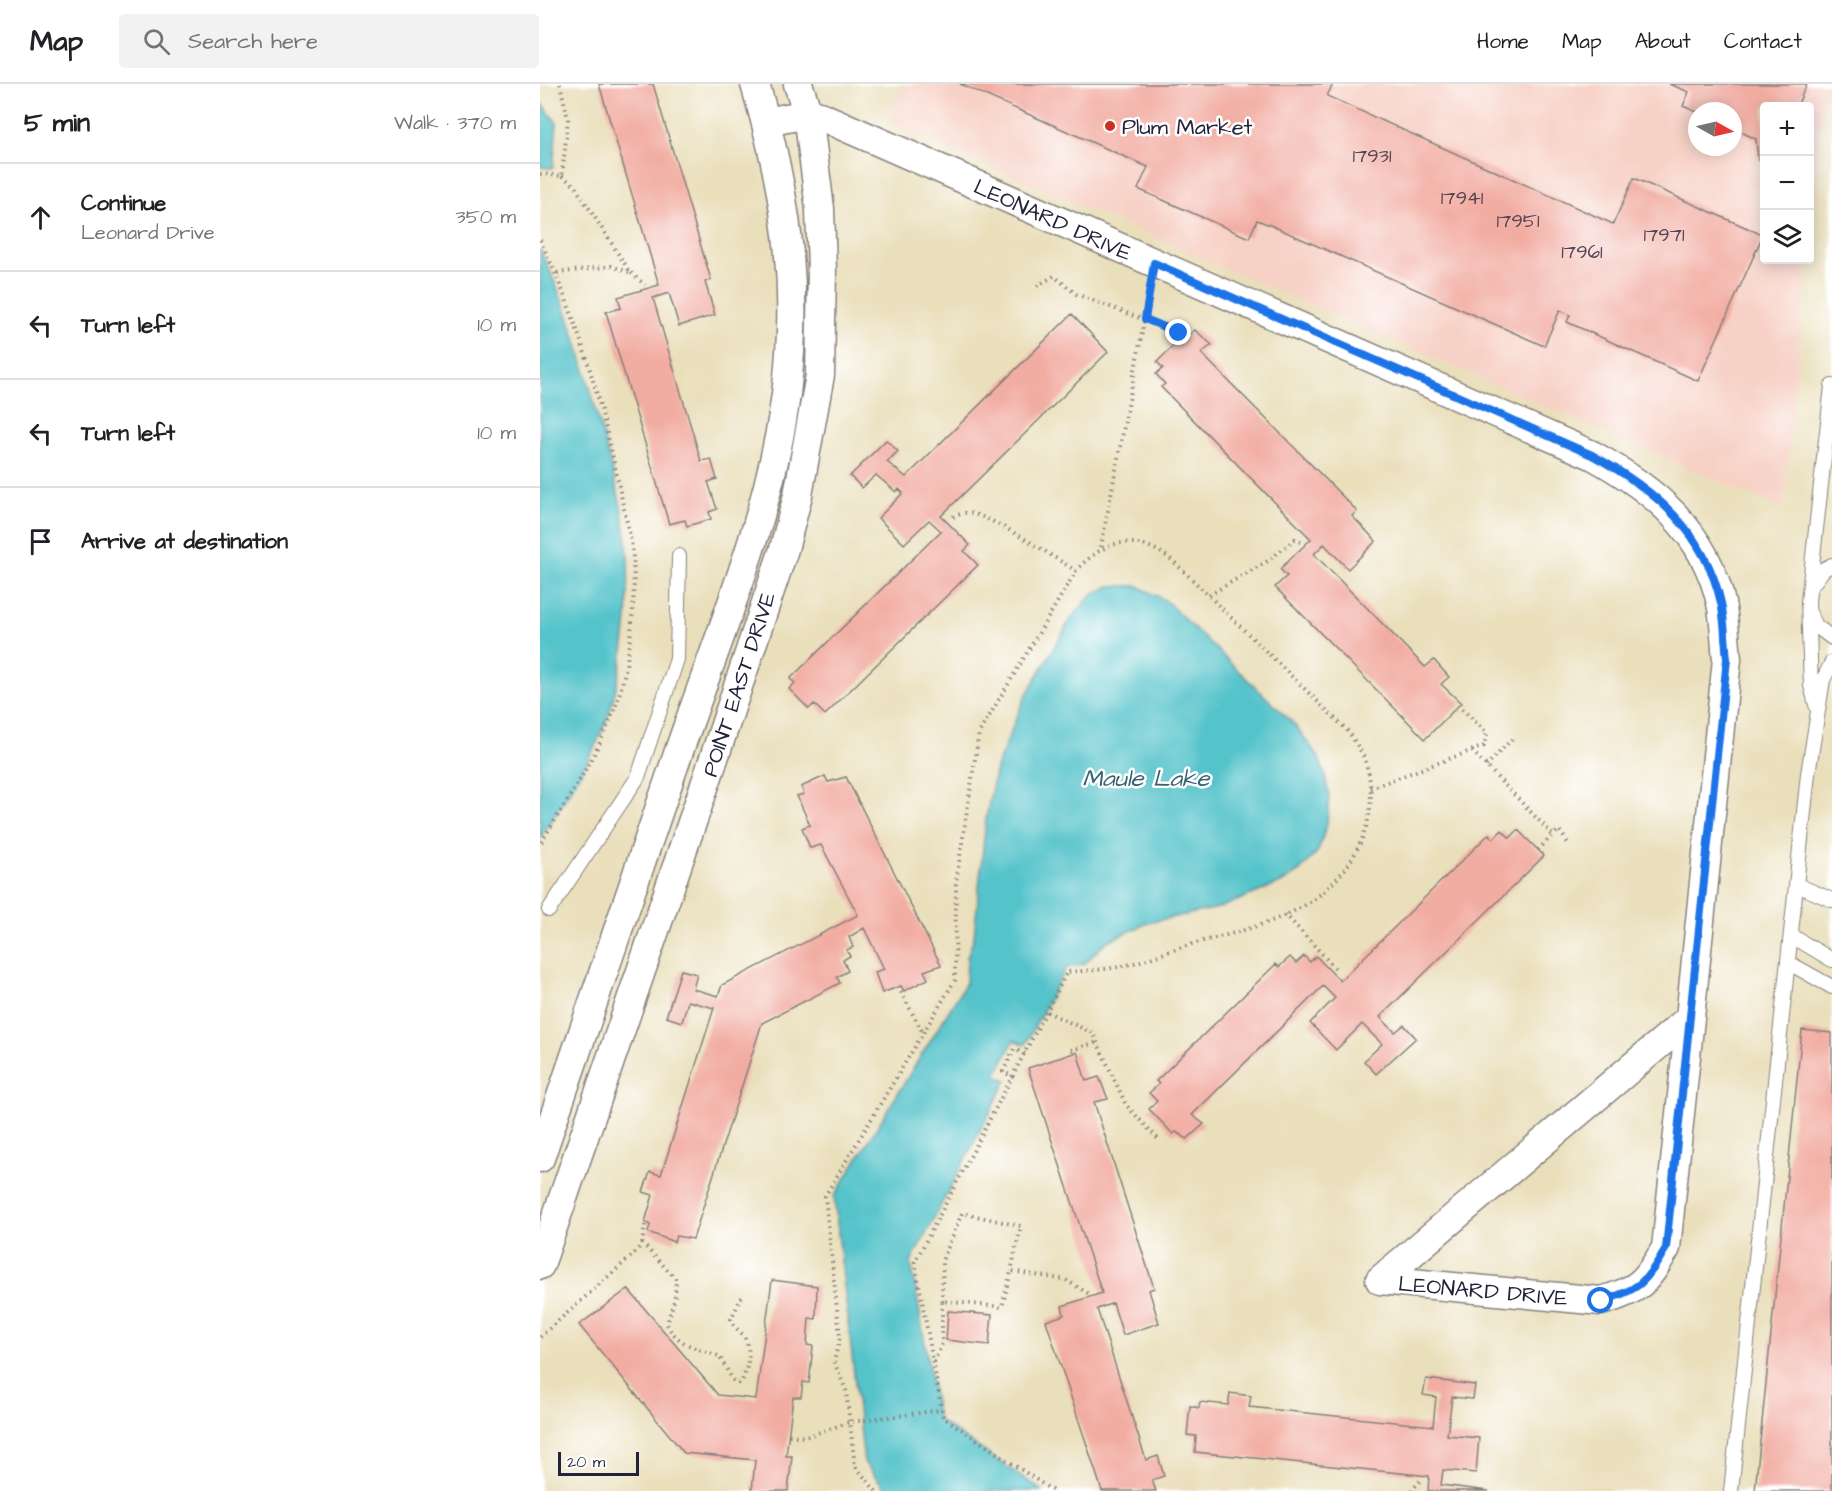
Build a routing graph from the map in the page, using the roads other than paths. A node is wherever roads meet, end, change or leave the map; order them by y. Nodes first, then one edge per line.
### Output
1 (755, 84) edge
2 (798, 84) edge
3 (808, 114) junction
4 (766, 122) junction
5 (806, 333) junction
6 (1832, 386) edge
7 (680, 556) dead end
8 (1832, 565) edge
9 (1808, 601) junction
10 (746, 609) junction
11 (1832, 638) edge
12 (1832, 663) edge
13 (1819, 719) junction
14 (655, 775) junction
15 (669, 836) junction
16 (1797, 885) junction
17 (1832, 900) edge
18 (549, 910) dead end
19 (1792, 936) junction
20 (1832, 960) edge
21 (1789, 963) junction
22 (1832, 987) edge
23 (1690, 1018) junction
24 (585, 1080) junction
25 (540, 1158) edge
26 (540, 1265) edge
27 (1731, 1491) edge

1 - 4 street, POINT EAST DRIVE
2 - 3 street, POINT EAST DRIVE
3 - 4 street, LEONARD DRIVE
3 - 5 street, POINT EAST DRIVE
3 - 23 street, LEONARD DRIVE
4 - 5 street, POINT EAST DRIVE
5 - 10 street, POINT EAST DRIVE
6 - 9 lane
7 - 14 lane
8 - 9 lane
9 - 11 lane
9 - 13 lane
10 - 14 street, POINT EAST DRIVE
10 - 15 street, POINT EAST DRIVE
12 - 13 lane
13 - 16 lane
14 - 15 street, POINT EAST DRIVE
14 - 18 lane
15 - 24 street, POINT EAST DRIVE
16 - 17 lane
16 - 19 lane
19 - 20 lane
19 - 21 lane
21 - 22 lane
21 - 27 lane
23 - 23 street, LEONARD DRIVE
24 - 25 street, POINT EAST DRIVE
24 - 26 street, POINT EAST DRIVE

